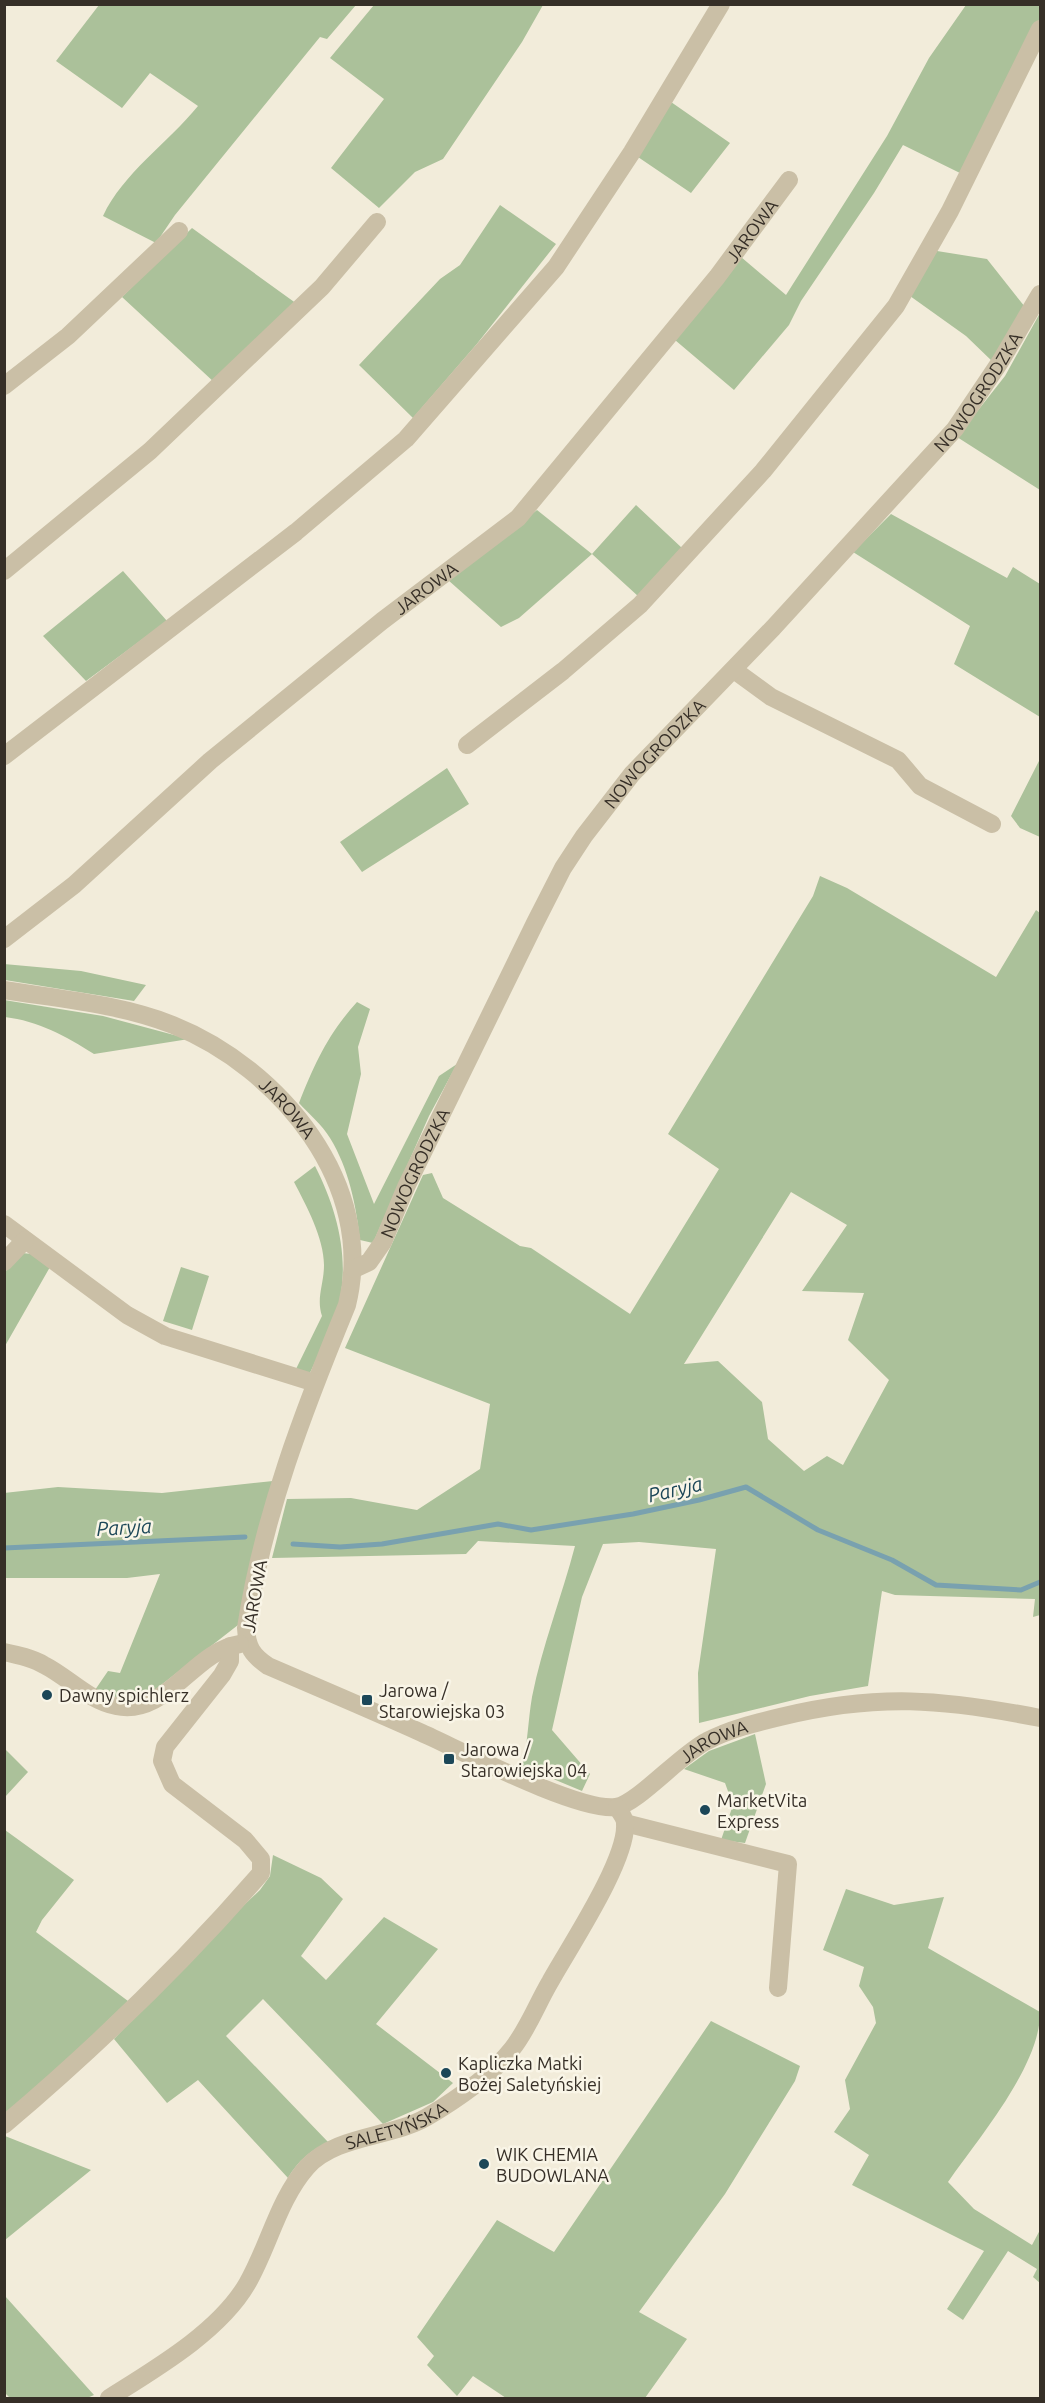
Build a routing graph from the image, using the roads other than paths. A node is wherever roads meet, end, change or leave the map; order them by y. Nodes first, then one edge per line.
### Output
1 (721, 4) edge
2 (1041, 29) edge
3 (789, 180) dead end
4 (377, 222) dead end
5 (179, 231) dead end
6 (1041, 294) edge
7 (4, 386) edge
8 (4, 571) edge
9 (734, 670) junction
10 (467, 745) dead end
11 (4, 756) edge
12 (992, 824) dead end
13 (4, 939) edge
14 (4, 990) edge
15 (4, 1224) edge
16 (26, 1240) junction
17 (4, 1262) edge
18 (354, 1269) junction
19 (315, 1383) junction
20 (238, 1645) junction
21 (4, 1652) edge
22 (1041, 1718) edge
23 (621, 1815) junction
24 (778, 1988) dead end
25 (4, 2125) edge
26 (109, 2398) edge

1 - 11 street
2 - 10 street
3 - 13 street, JAROWA
4 - 8 street
5 - 7 street
6 - 9 street, NOWOGRODZKA
9 - 12 street
9 - 18 street, NOWOGRODZKA
14 - 18 street, JAROWA
15 - 16 street
16 - 17 street
16 - 19 street
18 - 19 street, JAROWA
19 - 20 street, JAROWA
20 - 21 street
20 - 23 street, JAROWA
20 - 25 street
22 - 23 street, JAROWA
23 - 24 street
23 - 26 street, SALETYŃSKA

